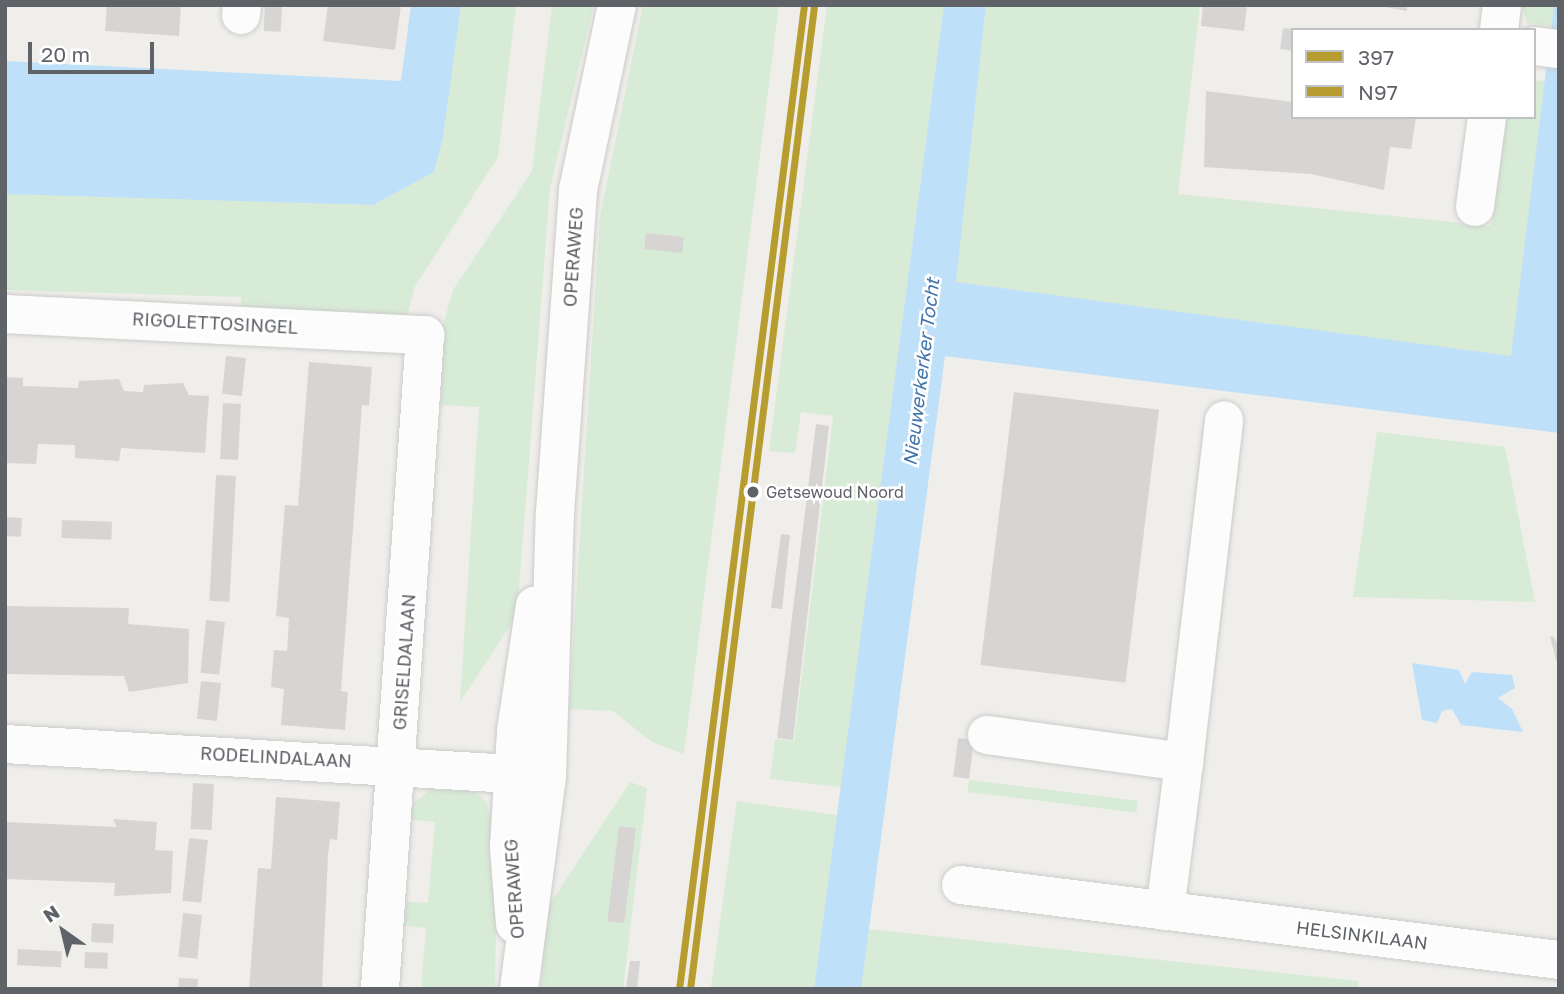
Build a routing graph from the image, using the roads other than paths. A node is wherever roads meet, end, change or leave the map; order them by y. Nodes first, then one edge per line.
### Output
1 (617, 5) edge
2 (1502, 5) edge
3 (1499, 28) edge
4 (1487, 119) edge
5 (1475, 207) dead end
6 (5, 314) edge
7 (425, 335) joint
8 (1224, 420) dead end
9 (988, 735) dead end
10 (5, 744) edge
11 (1184, 762) junction
12 (397, 763) junction
13 (531, 775) junction
14 (961, 885) dead end
15 (1166, 911) junction
16 (1559, 960) edge
17 (519, 982) edge
18 (380, 989) edge

1 - 13 street, OPERAWEG
2 - 3 street
4 - 5 street
6 - 7 street, RIGOLETTOSINGEL
7 - 12 street, GRISELDALAAN
8 - 11 street
9 - 11 street
10 - 12 street, RODELINDALAAN
11 - 15 street
12 - 13 street, RODELINDALAAN
12 - 18 street, GRISELDALAAN
13 - 17 street, OPERAWEG
14 - 15 street, HELSINKILAAN
15 - 16 street, HELSINKILAAN

